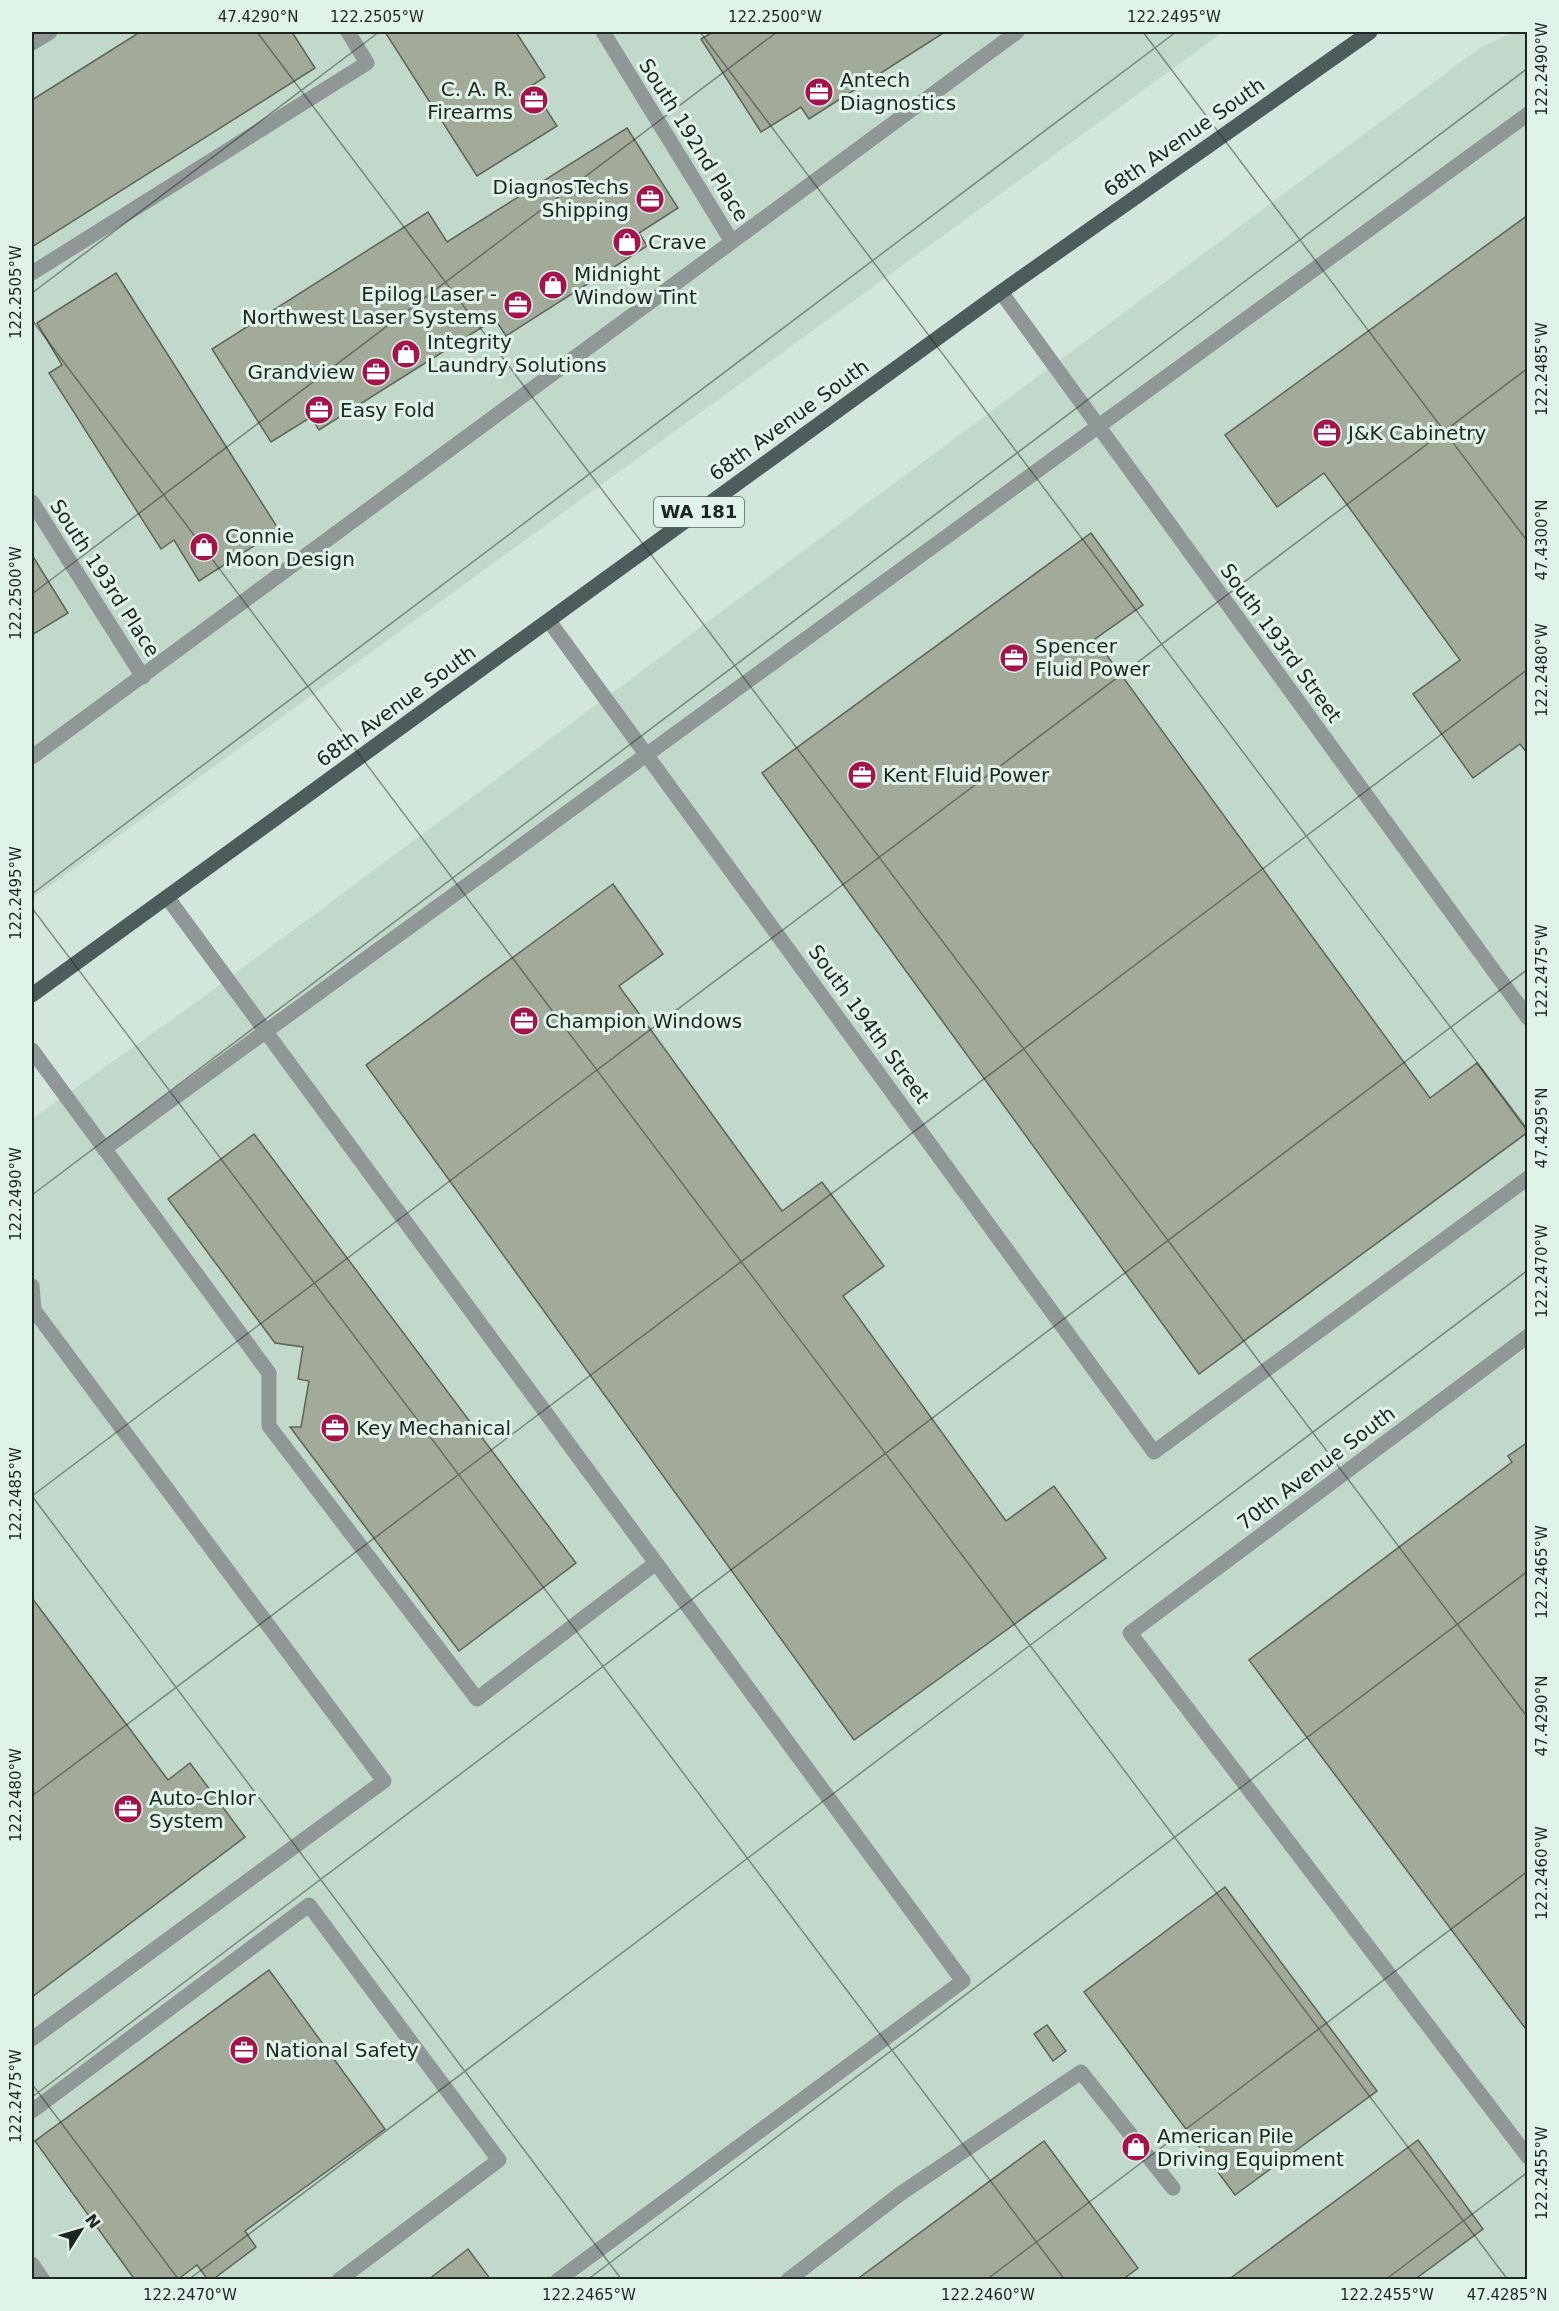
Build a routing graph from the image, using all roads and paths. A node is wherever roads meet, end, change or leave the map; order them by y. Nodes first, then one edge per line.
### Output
1 (50, 32) edge
2 (348, 32) edge
3 (603, 32) edge
4 (1017, 32) edge
5 (1370, 32) edge
6 (32, 43) edge
7 (1527, 114) edge
8 (731, 240) junction
9 (32, 273) edge
10 (1001, 292) junction
11 (1098, 426) junction
12 (32, 502) edge
13 (549, 621) junction
14 (143, 677) junction
15 (646, 754) junction
16 (32, 757) edge
17 (167, 897) junction
18 (32, 995) edge
19 (1527, 1018) edge
20 (265, 1031) junction
21 (32, 1050) edge
22 (104, 1149) junction
23 (1527, 1178) edge
24 (32, 1287) edge
25 (1527, 1336) edge
26 (656, 1563) junction
27 (32, 2039) edge
28 (32, 2111) edge
29 (1527, 2157) edge
30 (1173, 2188) dead end
31 (32, 2264) edge
32 (43, 2280) edge
33 (339, 2280) edge
34 (558, 2280) edge
35 (788, 2280) edge

1 - 6 lane
2 - 9 lane
3 - 8 lane, South 192nd Place
4 - 8 lane
5 - 10 main road, 68th Avenue South / WA 181
7 - 11 lane
8 - 14 lane
10 - 11 lane, South 193rd Street
10 - 13 main road, 68th Avenue South / WA 181
11 - 15 lane
11 - 19 lane, South 193rd Street
12 - 14 lane, South 193rd Place
13 - 15 lane, South 194th Street
13 - 17 main road, 68th Avenue South / WA 181
14 - 16 lane
15 - 20 lane
15 - 23 lane, South 194th Street
17 - 18 main road, 68th Avenue South / WA 181
17 - 20 lane
20 - 22 lane
20 - 26 lane
21 - 22 lane
22 - 26 lane
24 - 27 lane
25 - 29 lane, 70th Avenue South
26 - 34 lane
28 - 33 lane
30 - 35 lane
31 - 32 lane

